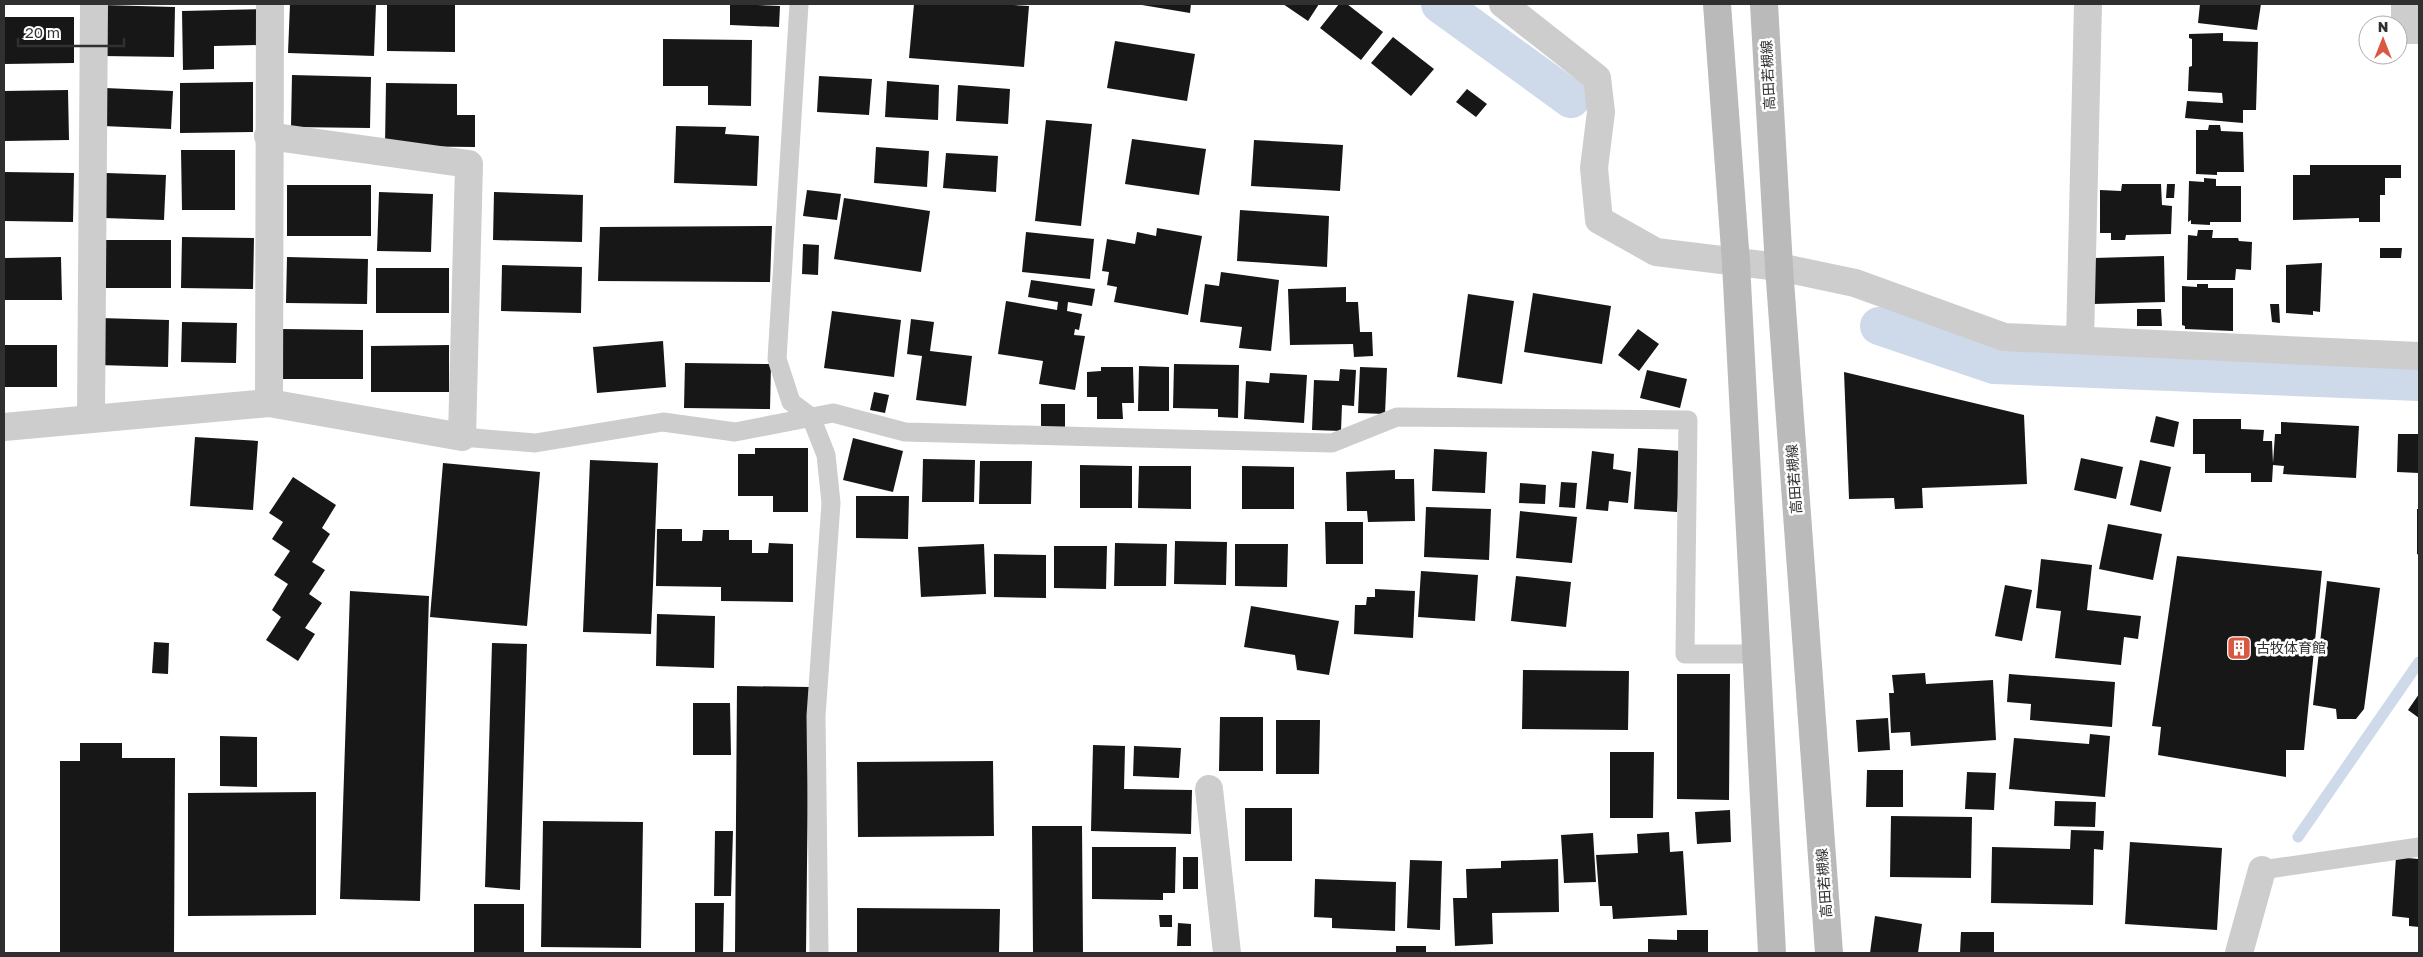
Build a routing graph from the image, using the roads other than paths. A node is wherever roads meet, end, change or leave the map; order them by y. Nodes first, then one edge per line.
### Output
1 (94, 4) edge
2 (270, 4) edge
3 (799, 4) edge
4 (1503, 4) edge
5 (1717, 4) edge
6 (1764, 4) edge
7 (2088, 4) edge
8 (2405, 4) edge
9 (2419, 30) edge
10 (268, 136) junction
11 (1736, 263) junction
12 (1779, 266) junction
13 (2080, 340) junction
14 (2419, 356) edge
15 (269, 403) junction
16 (812, 417) junction
17 (91, 419) junction
18 (4, 426) edge
19 (462, 437) junction
20 (1757, 654) junction
21 (1209, 789) dead end
22 (2419, 847) edge
23 (2262, 870) joint
24 (819, 953) edge
25 (1227, 953) edge
26 (1772, 953) edge
27 (1829, 953) edge
28 (2239, 953) edge

1 - 17 street
2 - 10 street
3 - 16 lane
4 - 11 street
5 - 11 street
6 - 12 street, 高田若槻線
7 - 13 street
8 - 9 street
10 - 15 street
10 - 19 street
11 - 12 street
11 - 20 street
12 - 13 street
12 - 27 street, 高田若槻線
13 - 14 street
15 - 17 street
15 - 19 street
16 - 19 lane
16 - 20 lane
16 - 24 lane
17 - 18 street
20 - 26 street
21 - 25 street
22 - 23 lane
23 - 28 street

